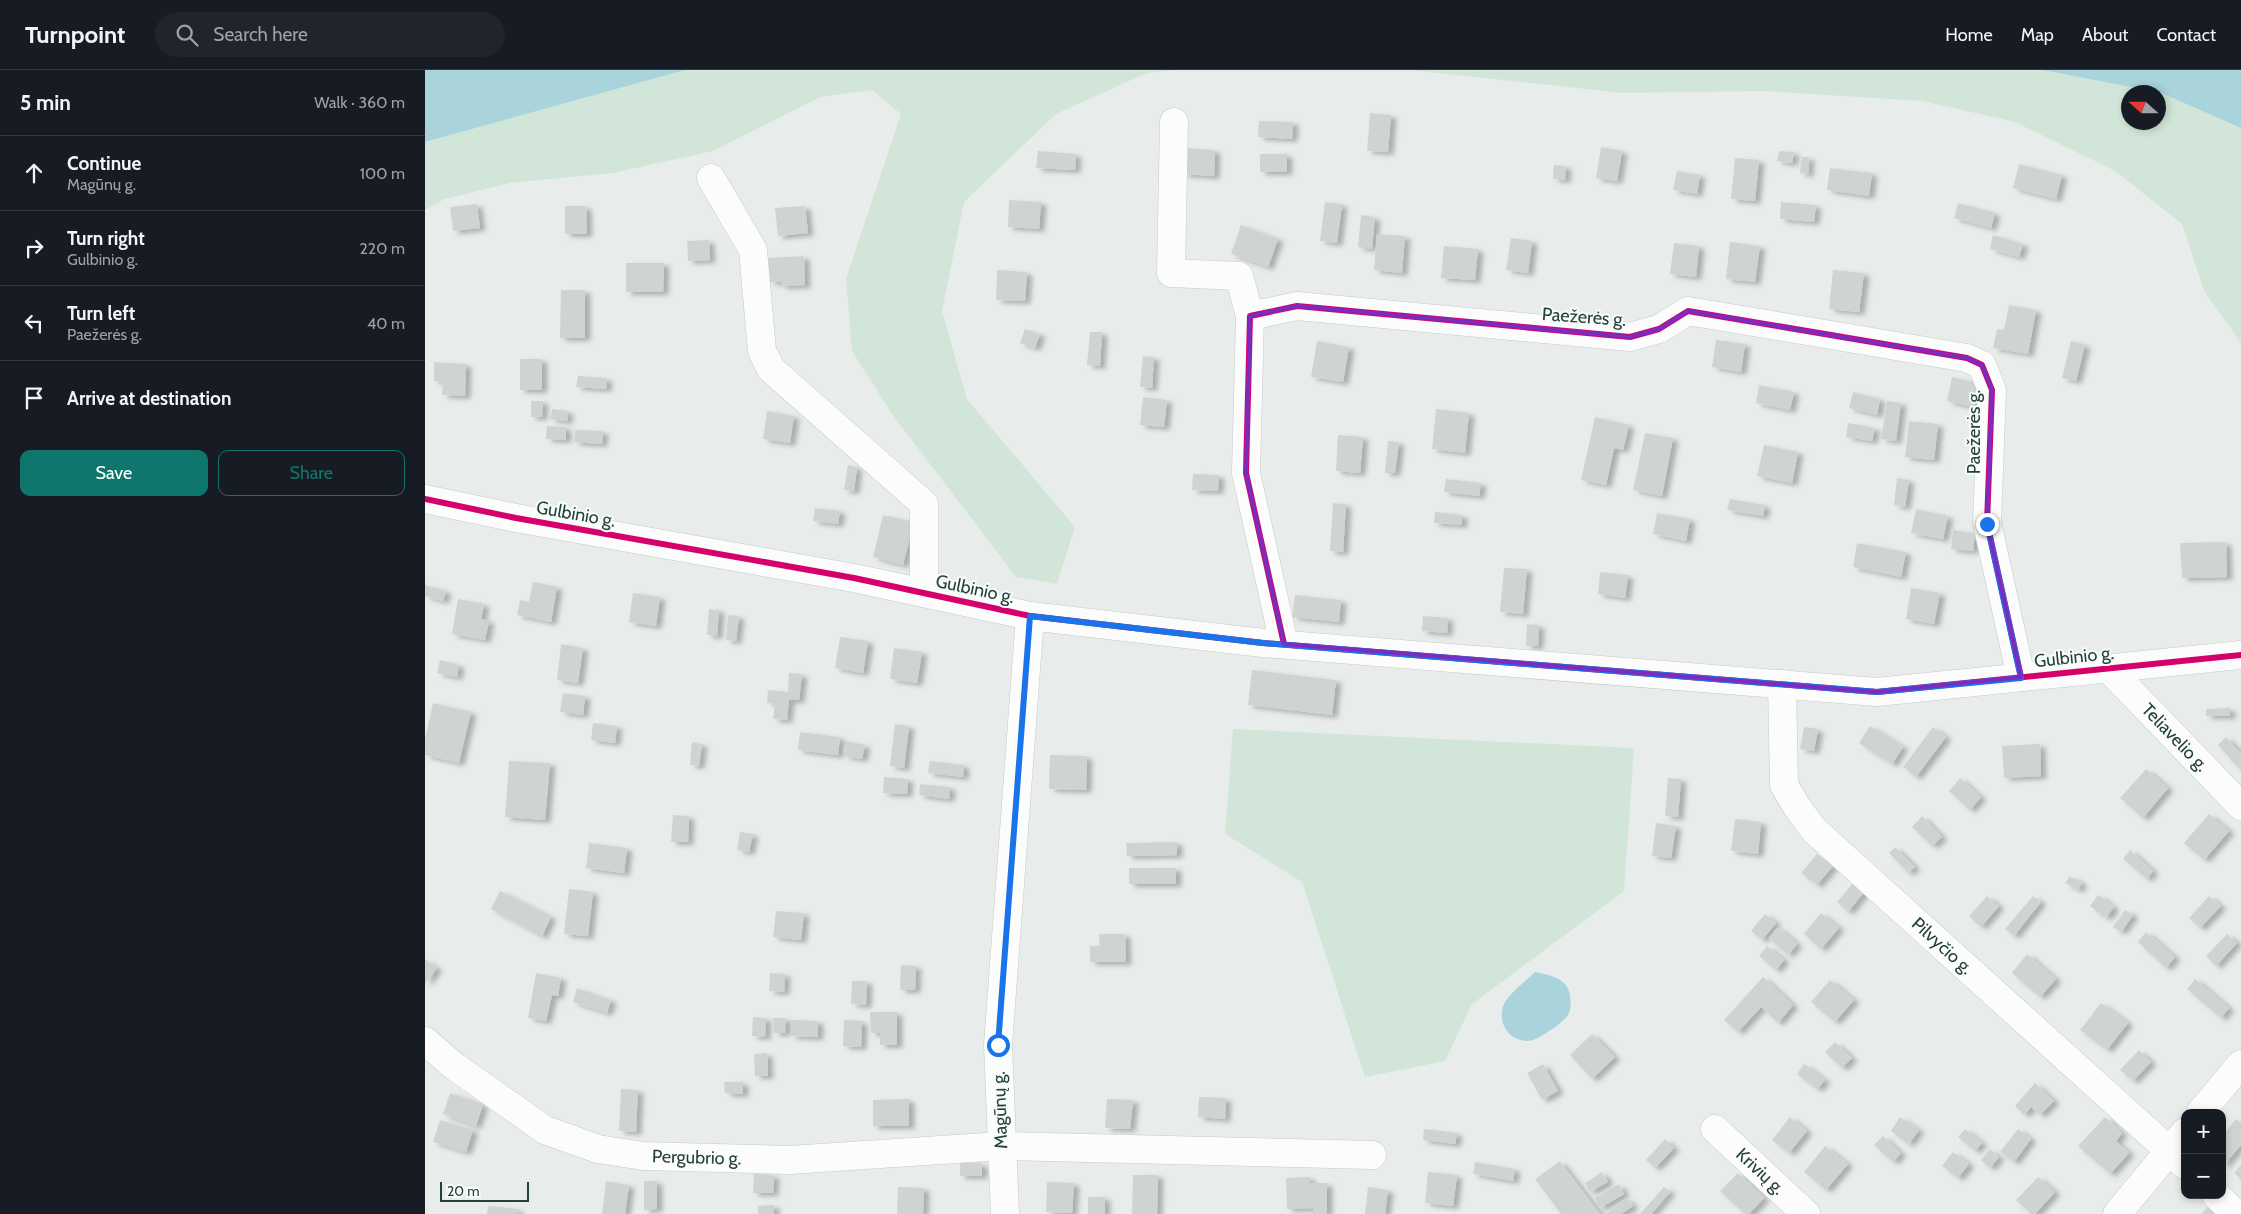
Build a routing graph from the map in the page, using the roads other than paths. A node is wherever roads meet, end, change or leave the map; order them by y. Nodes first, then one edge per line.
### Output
1 (1174, 122) dead end
2 (711, 178) dead end
3 (1250, 316) junction
4 (425, 499) edge
5 (923, 593) junction
6 (1030, 616) junction
7 (1284, 644) junction
8 (2241, 655) edge
9 (2109, 669) junction
10 (2021, 678) junction
11 (1783, 684) junction
12 (2241, 806) edge
13 (425, 1041) edge
14 (2241, 1064) edge
15 (2204, 1109) edge
16 (1715, 1129) dead end
17 (1001, 1146) junction
18 (2180, 1149) edge
19 (1373, 1155) dead end
20 (2220, 1199) edge
21 (1005, 1214) edge
22 (1806, 1214) edge
23 (2117, 1214) edge
24 (2236, 1214) edge

1 - 3 street
2 - 5 street
3 - 7 street
3 - 10 street, Paežerės g.
4 - 5 street, Gulbinio g.
5 - 6 street, Gulbinio g.
6 - 7 street, Gulbinio g.
6 - 17 street, Magūnų g.
7 - 11 street, Gulbinio g.
8 - 9 street, Gulbinio g.
9 - 10 street, Gulbinio g.
9 - 12 street, Teliavelio g.
10 - 11 street, Gulbinio g.
11 - 18 street, Pilvyčio g.
13 - 17 street, Pergubrio g.
14 - 15 street
16 - 22 street, Krivių g.
17 - 19 street, Pergubrio g.
17 - 21 street, Magūnų g.
18 - 23 street
20 - 24 street

